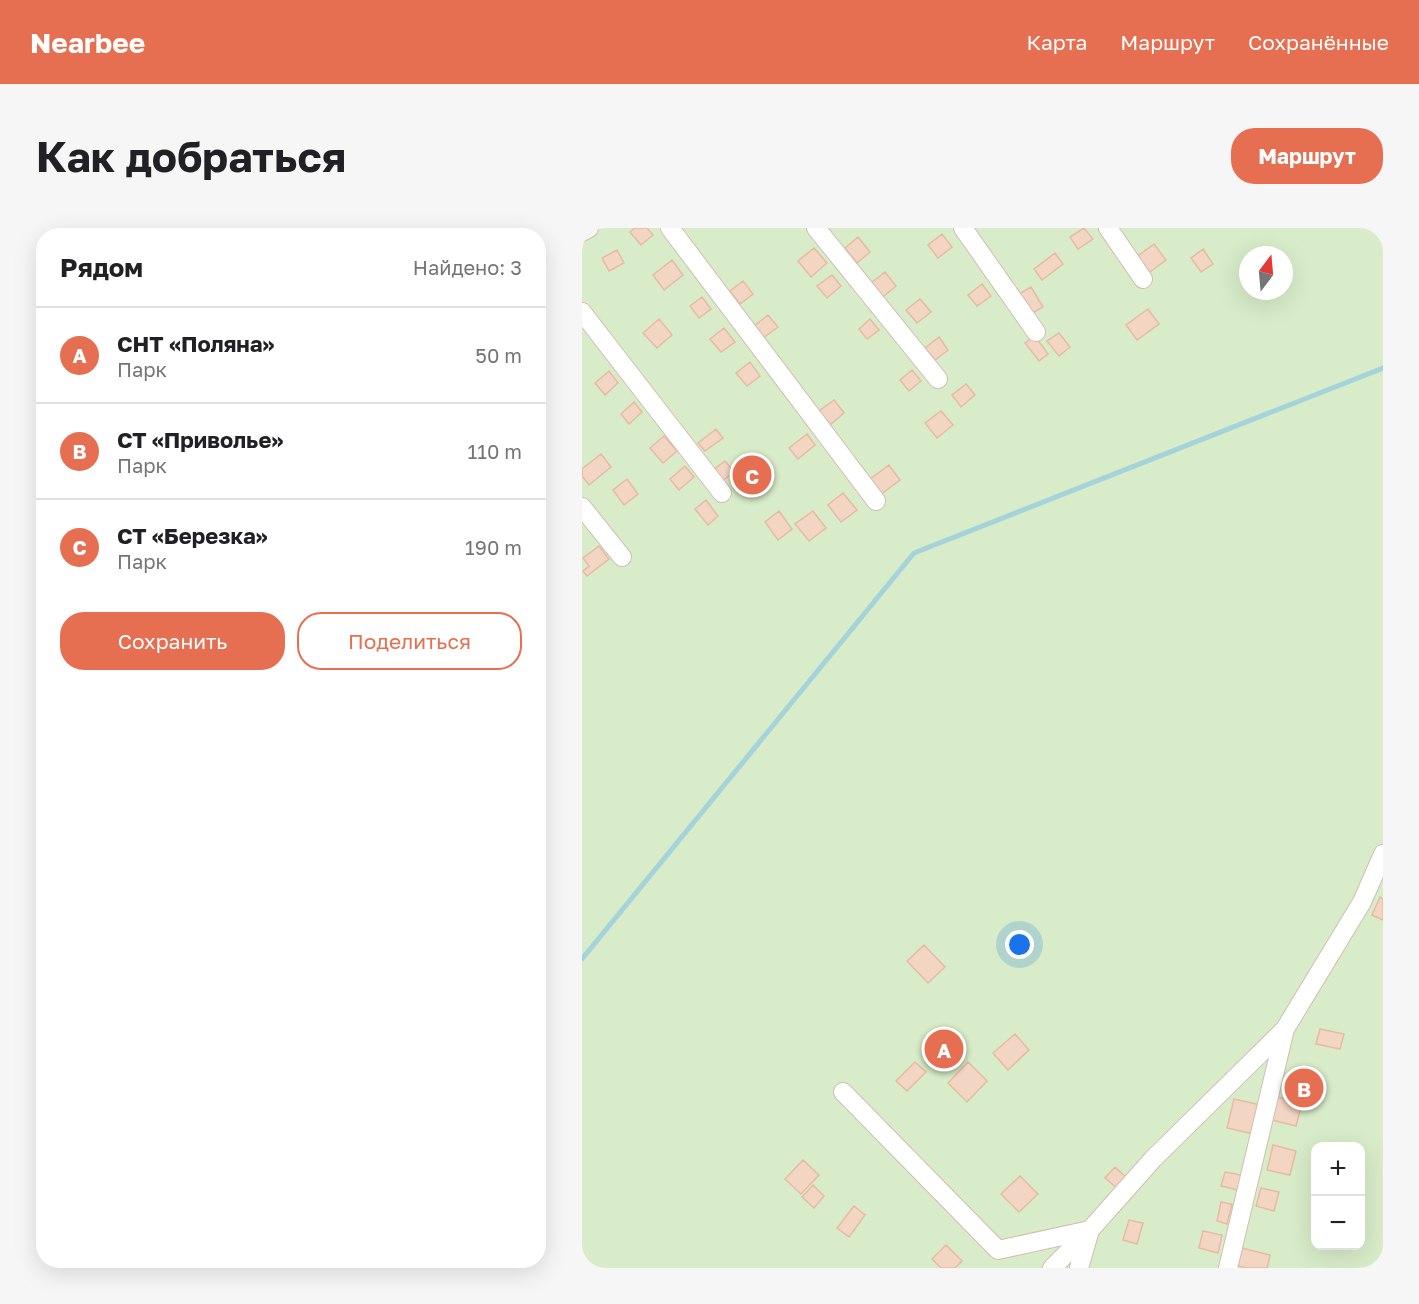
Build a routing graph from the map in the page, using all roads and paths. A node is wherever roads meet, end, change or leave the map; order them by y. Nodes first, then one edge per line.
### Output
1 (589, 228) edge
2 (670, 228) edge
3 (816, 228) edge
4 (963, 228) edge
5 (1108, 228) edge
6 (582, 232) edge
7 (1143, 279) dead end
8 (582, 312) edge
9 (1036, 332) dead end
10 (938, 379) dead end
11 (722, 493) dead end
12 (876, 501) dead end
13 (582, 507) edge
14 (622, 557) dead end
15 (1383, 854) edge
16 (1285, 1029) junction
17 (843, 1092) dead end
18 (1090, 1230) junction
19 (1052, 1268) edge
20 (1079, 1268) edge
21 (1228, 1268) edge

1 - 6 street
2 - 12 street
3 - 10 street
4 - 9 street
5 - 7 street
8 - 11 street
13 - 14 street
15 - 16 street
16 - 18 street
16 - 21 street
17 - 18 street
18 - 19 street
18 - 20 street

